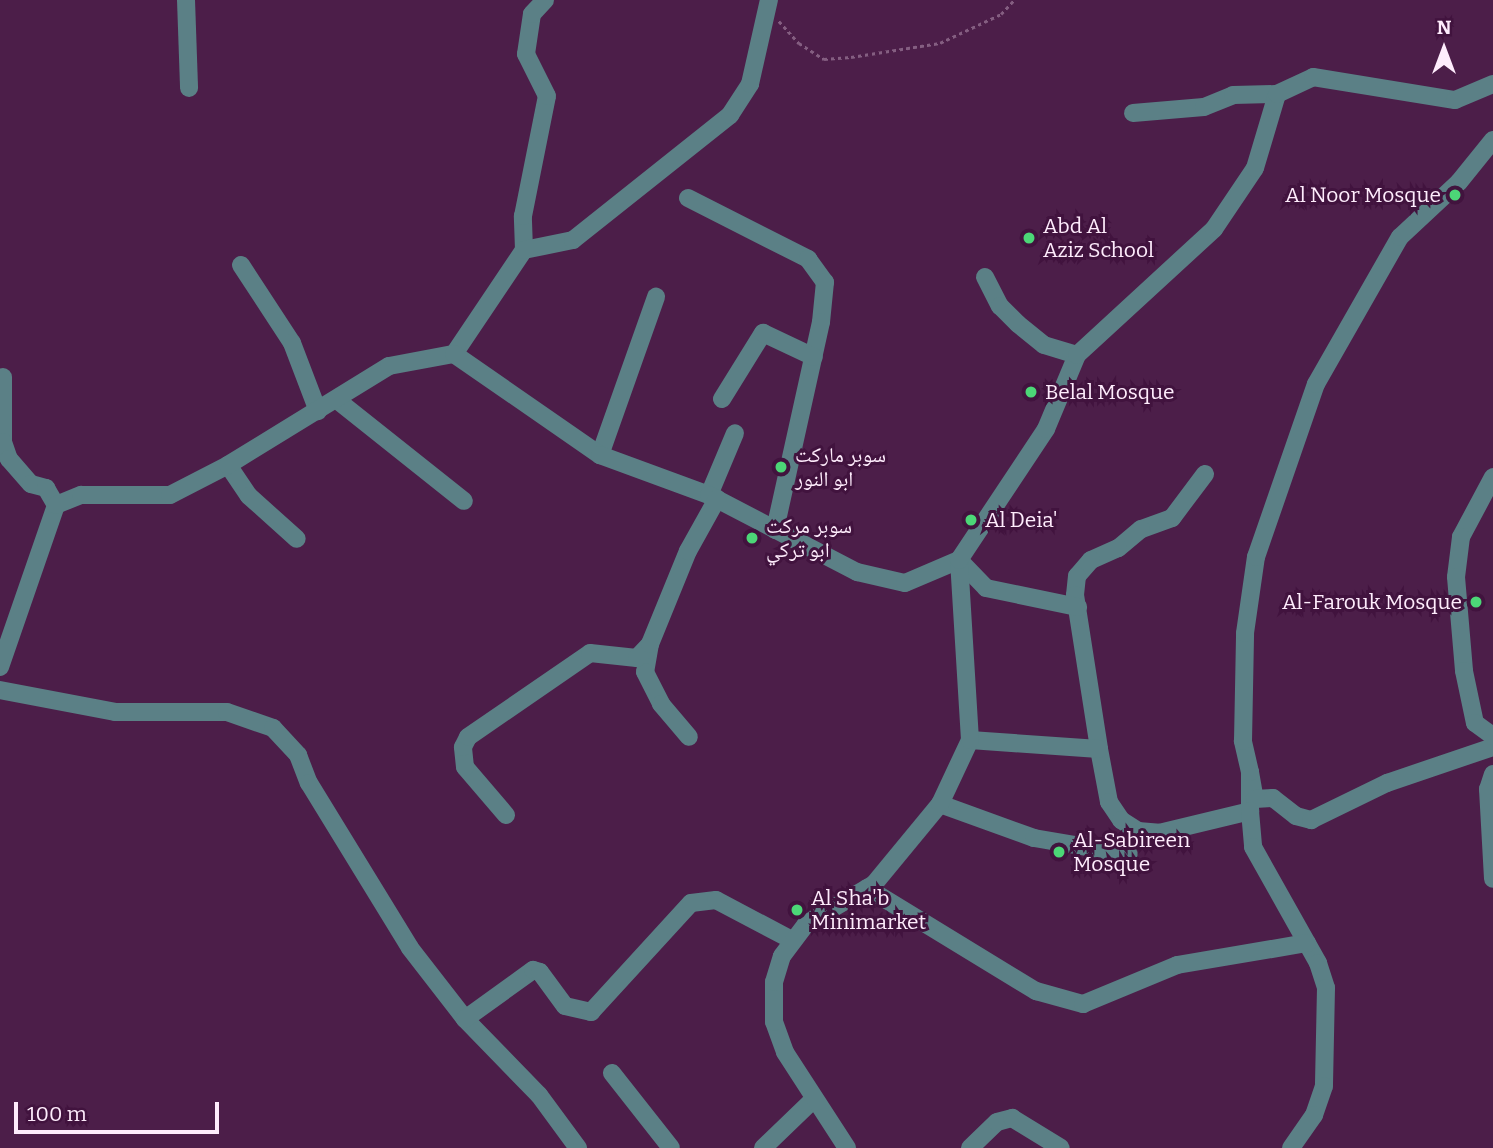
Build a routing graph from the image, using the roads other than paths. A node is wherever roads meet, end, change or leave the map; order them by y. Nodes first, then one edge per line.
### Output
1 (186, 0) edge
2 (545, 0) edge
3 (768, 4) edge
4 (1493, 84) edge
5 (189, 88) dead end
6 (1277, 94) junction
7 (1133, 113) dead end
8 (1493, 139) edge
9 (688, 198) dead end
10 (524, 250) junction
11 (241, 265) dead end
12 (985, 277) dead end
13 (656, 298) dead end
14 (454, 354) junction
15 (1077, 355) junction
16 (814, 357) junction
17 (3, 377) dead end
18 (722, 399) dead end
19 (337, 400) junction
20 (318, 411) junction
21 (735, 433) dead end
22 (600, 454) junction
23 (228, 465) junction
24 (1205, 474) dead end
25 (1493, 477) edge
26 (713, 497) junction
27 (464, 501) dead end
28 (56, 505) junction
29 (775, 530) junction
30 (297, 539) dead end
31 (959, 560) junction
32 (1078, 607) junction
33 (650, 644) junction
34 (0, 667) edge
35 (0, 690) edge
36 (1493, 736) edge
37 (689, 737) dead end
38 (970, 740) junction
39 (1493, 747) edge
40 (1099, 749) junction
41 (1250, 772) junction
42 (1493, 774) edge
43 (940, 804) junction
44 (1250, 811) junction
45 (506, 814) dead end
46 (1129, 855) dead end
47 (1493, 879) edge
48 (867, 888) junction
49 (792, 940) junction
50 (1307, 943) junction
51 (465, 1019) junction
52 (612, 1073) dead end
53 (814, 1098) junction
54 (578, 1148) edge
55 (671, 1148) edge
56 (763, 1148) edge
57 (847, 1148) edge
58 (970, 1148) edge
59 (1061, 1148) edge
60 (1291, 1148) edge

1 - 5 street
2 - 10 street
3 - 10 street
4 - 6 street
6 - 7 street
6 - 15 street
8 - 41 street
9 - 16 street
10 - 14 street
11 - 20 street
12 - 15 street
13 - 22 street
14 - 19 street
14 - 22 street
15 - 31 street
16 - 18 street
16 - 29 street
17 - 28 street
19 - 20 street
19 - 27 street
20 - 23 street
21 - 26 street
22 - 26 street
23 - 28 street
23 - 30 street
24 - 32 street
25 - 36 street
26 - 29 street
26 - 33 street
28 - 34 street
29 - 31 street
31 - 32 street
31 - 38 street
32 - 40 street
33 - 37 street
33 - 45 street
35 - 51 street
38 - 40 street
38 - 43 street
39 - 41 street
40 - 44 street
41 - 44 street
42 - 47 street
43 - 46 street
43 - 48 street
44 - 50 street
48 - 49 street
48 - 50 street
49 - 51 street
49 - 53 street
50 - 60 street
51 - 54 street
52 - 55 street
53 - 56 street
53 - 57 street
58 - 59 street

